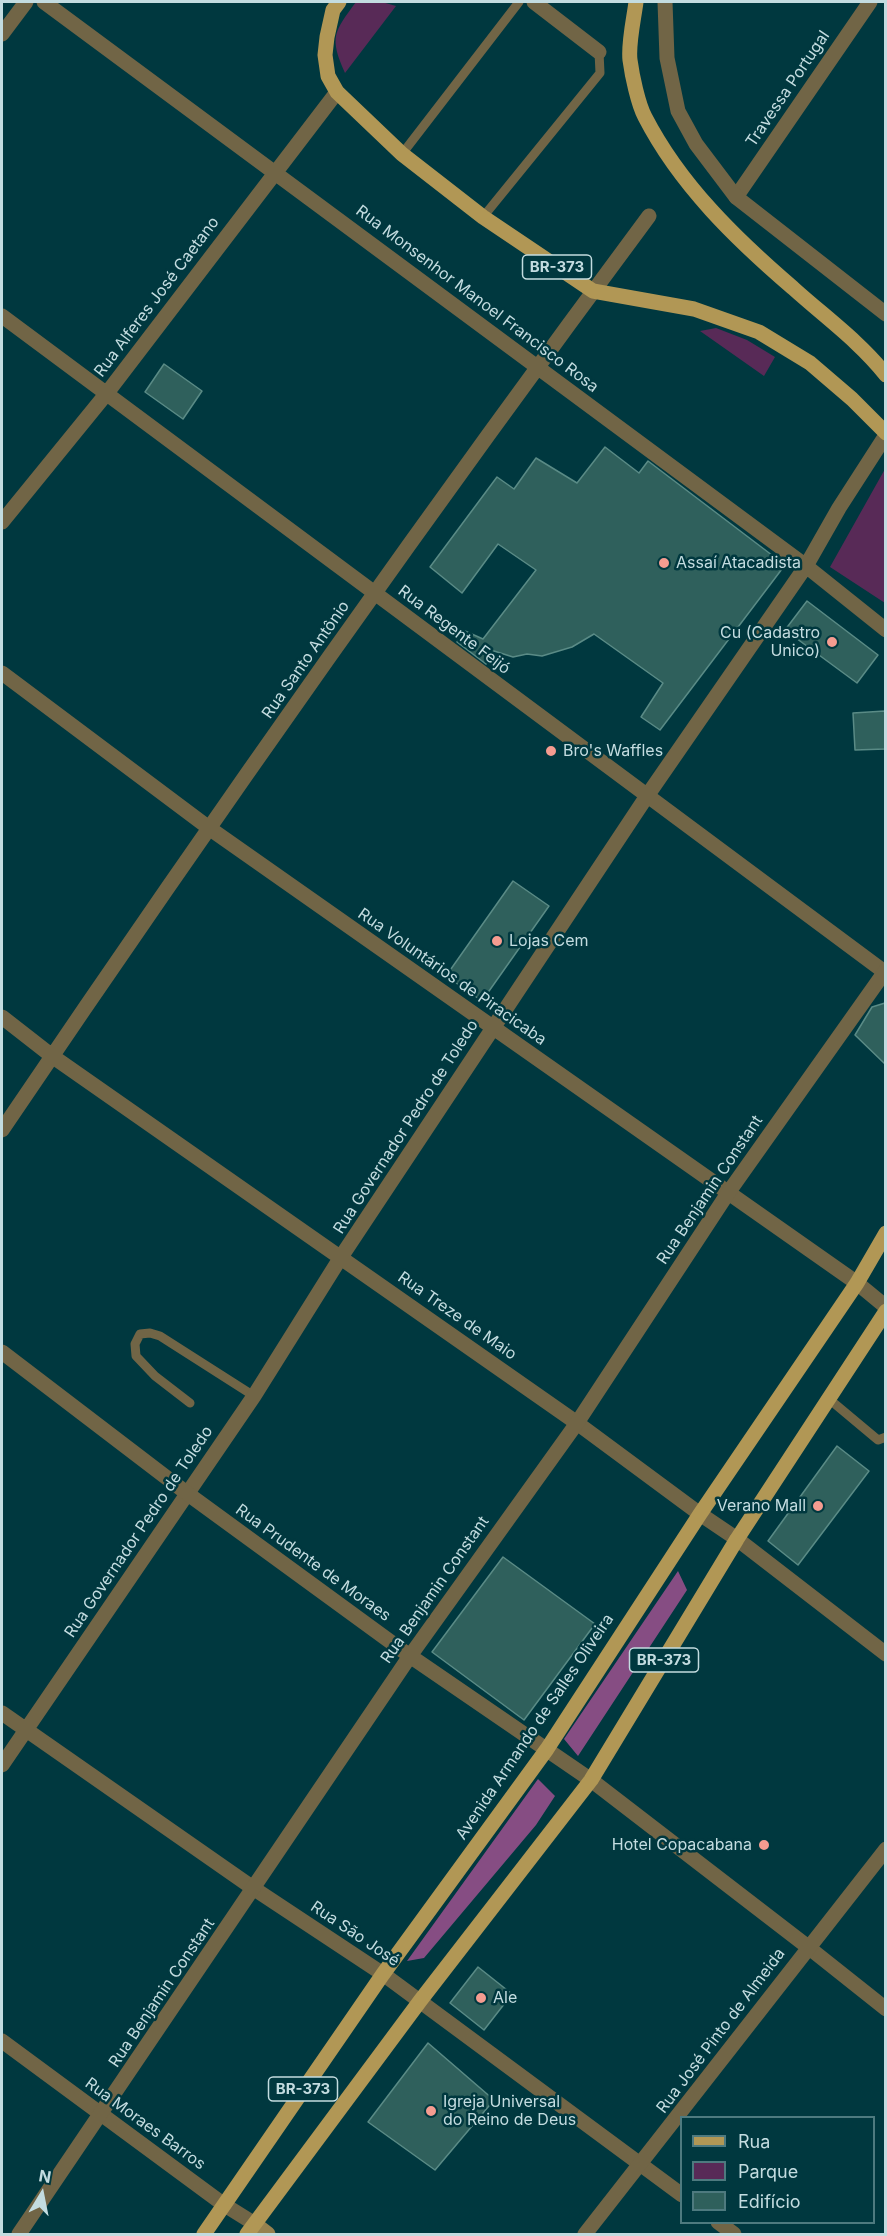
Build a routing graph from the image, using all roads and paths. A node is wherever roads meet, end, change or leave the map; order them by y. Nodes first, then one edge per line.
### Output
1 (26, 2) edge
2 (44, 2) edge
3 (339, 2) edge
4 (519, 2) edge
5 (534, 2) edge
6 (636, 2) edge
7 (665, 2) edge
8 (870, 2) edge
9 (2, 34) edge
10 (599, 52) joint
11 (337, 92) junction
12 (402, 154) junction
13 (274, 171) junction
14 (736, 197) junction
15 (483, 216) junction
16 (649, 216) dead end
17 (593, 291) junction
18 (885, 314) edge
19 (2, 316) edge
20 (537, 367) junction
21 (885, 375) edge
22 (106, 393) junction
23 (885, 434) edge
24 (2, 522) edge
25 (806, 566) junction
26 (375, 594) junction
27 (885, 630) edge
28 (2, 673) edge
29 (647, 796) junction
30 (209, 828) junction
31 (885, 972) edge
32 (2, 1017) edge
33 (493, 1027) junction
34 (52, 1056) junction
35 (2, 1130) edge
36 (728, 1193) junction
37 (885, 1233) edge
38 (341, 1257) junction
39 (857, 1283) junction
40 (885, 1309) edge
41 (2, 1353) edge
42 (254, 1396) junction
43 (829, 1399) junction
44 (190, 1403) dead end
45 (577, 1423) junction
46 (885, 1437) edge
47 (188, 1494) junction
48 (700, 1514) junction
49 (737, 1539) junction
50 (885, 1654) edge
51 (410, 1656) junction
52 (2, 1713) edge
53 (24, 1730) junction
54 (546, 1749) junction
55 (2, 1764) edge
56 (591, 1780) junction
57 (885, 1849) edge
58 (253, 1888) junction
59 (808, 1947) junction
60 (383, 1974) junction
61 (420, 2001) junction
62 (885, 2009) edge
63 (2, 2042) edge
64 (102, 2115) junction
65 (641, 2165) junction
66 (680, 2194) edge
67 (223, 2204) junction
68 (719, 2224) edge
69 (251, 2229) edge
70 (19, 2235) edge
71 (204, 2235) edge
72 (268, 2235) edge
73 (585, 2235) edge
74 (734, 2235) edge

1 - 9 street
2 - 13 street, Rua Monsenhor Manoel Francisco Rosa
3 - 11 main road, BR-373
4 - 12 lane
5 - 10 street
6 - 21 main road
7 - 14 street
8 - 14 street, Travessa Portugal
10 - 15 lane
11 - 12 main road, BR-373
11 - 13 street, Rua Alferes José Caetano
12 - 15 main road, BR-373
13 - 20 street, Rua Monsenhor Manoel Francisco Rosa
13 - 22 street, Rua Alferes José Caetano
14 - 18 street
15 - 17 main road, BR-373
16 - 17 street, Rua Santo Antônio
17 - 20 street, Rua Santo Antônio
17 - 23 main road, BR-373
19 - 22 street, Rua Regente Feijó
20 - 25 street, Rua Monsenhor Manoel Francisco Rosa
20 - 26 street, Rua Santo Antônio
22 - 24 street, Rua Alferes José Caetano
22 - 26 street, Rua Regente Feijó
23 - 25 street, Rua Governador Pedro de Toledo
25 - 27 street, Rua Monsenhor Manoel Francisco Rosa
25 - 29 street, Rua Governador Pedro de Toledo
26 - 29 street, Rua Regente Feijó
26 - 30 street, Rua Santo Antônio
28 - 30 street, Rua Voluntários de Piracicaba
29 - 31 street, Rua Regente Feijó
29 - 33 street, Rua Governador Pedro de Toledo
30 - 33 street, Rua Voluntários de Piracicaba
30 - 34 street, Rua Santo Antônio
31 - 36 street, Rua Benjamin Constant
32 - 34 street, Rua Treze de Maio
33 - 36 street, Rua Voluntários de Piracicaba
33 - 38 street, Rua Governador Pedro de Toledo
34 - 35 street, Rua Santo Antônio
34 - 38 street, Rua Treze de Maio
36 - 39 street, Rua Voluntários de Piracicaba
36 - 45 street, Rua Benjamin Constant
37 - 39 main road, Avenida Armando de Salles Oliveira / BR-373
38 - 42 street, Rua Governador Pedro de Toledo
38 - 45 street, Rua Treze de Maio
39 - 40 street, Rua Voluntários de Piracicaba
39 - 48 main road, Avenida Armando de Salles Oliveira / BR-373
40 - 43 main road, BR-373
41 - 47 street, Rua Prudente de Moraes
42 - 44 lane
42 - 47 street, Rua Governador Pedro de Toledo
43 - 46 lane
43 - 49 main road, BR-373
45 - 48 street, Rua Treze de Maio
45 - 51 street, Rua Benjamin Constant
47 - 51 street, Rua Prudente de Moraes
47 - 53 street, Rua Governador Pedro de Toledo
48 - 49 street, Rua Treze de Maio
48 - 54 main road, Avenida Armando de Salles Oliveira / BR-373
49 - 50 street, Rua Treze de Maio
49 - 56 main road, BR-373
51 - 54 street, Rua Prudente de Moraes
51 - 58 street, Rua Benjamin Constant
52 - 53 street, Rua São José
53 - 55 street, Rua Governador Pedro de Toledo
53 - 58 street, Rua São José
54 - 56 street, Rua Prudente de Moraes
54 - 60 main road, Avenida Armando de Salles Oliveira / BR-373
56 - 59 street, Rua Prudente de Moraes
56 - 61 main road, BR-373
57 - 59 street, Rua José Pinto de Almeida
58 - 60 street, Rua São José
58 - 64 street, Rua Benjamin Constant
59 - 62 street, Rua Prudente de Moraes
59 - 65 street, Rua José Pinto de Almeida
60 - 61 street, Rua São José
60 - 67 main road, Avenida Armando de Salles Oliveira / BR-373
61 - 65 street, Rua São José
61 - 69 main road, BR-373
63 - 64 street, Rua Moraes Barros
64 - 67 street, Rua Moraes Barros
64 - 70 street, Rua Benjamin Constant
65 - 66 street, Rua São José
65 - 73 street, Rua José Pinto de Almeida
67 - 69 street, Rua Moraes Barros
67 - 71 main road, Avenida Armando de Salles Oliveira / BR-373
68 - 74 street
69 - 72 main road, Rua Moraes Barros

